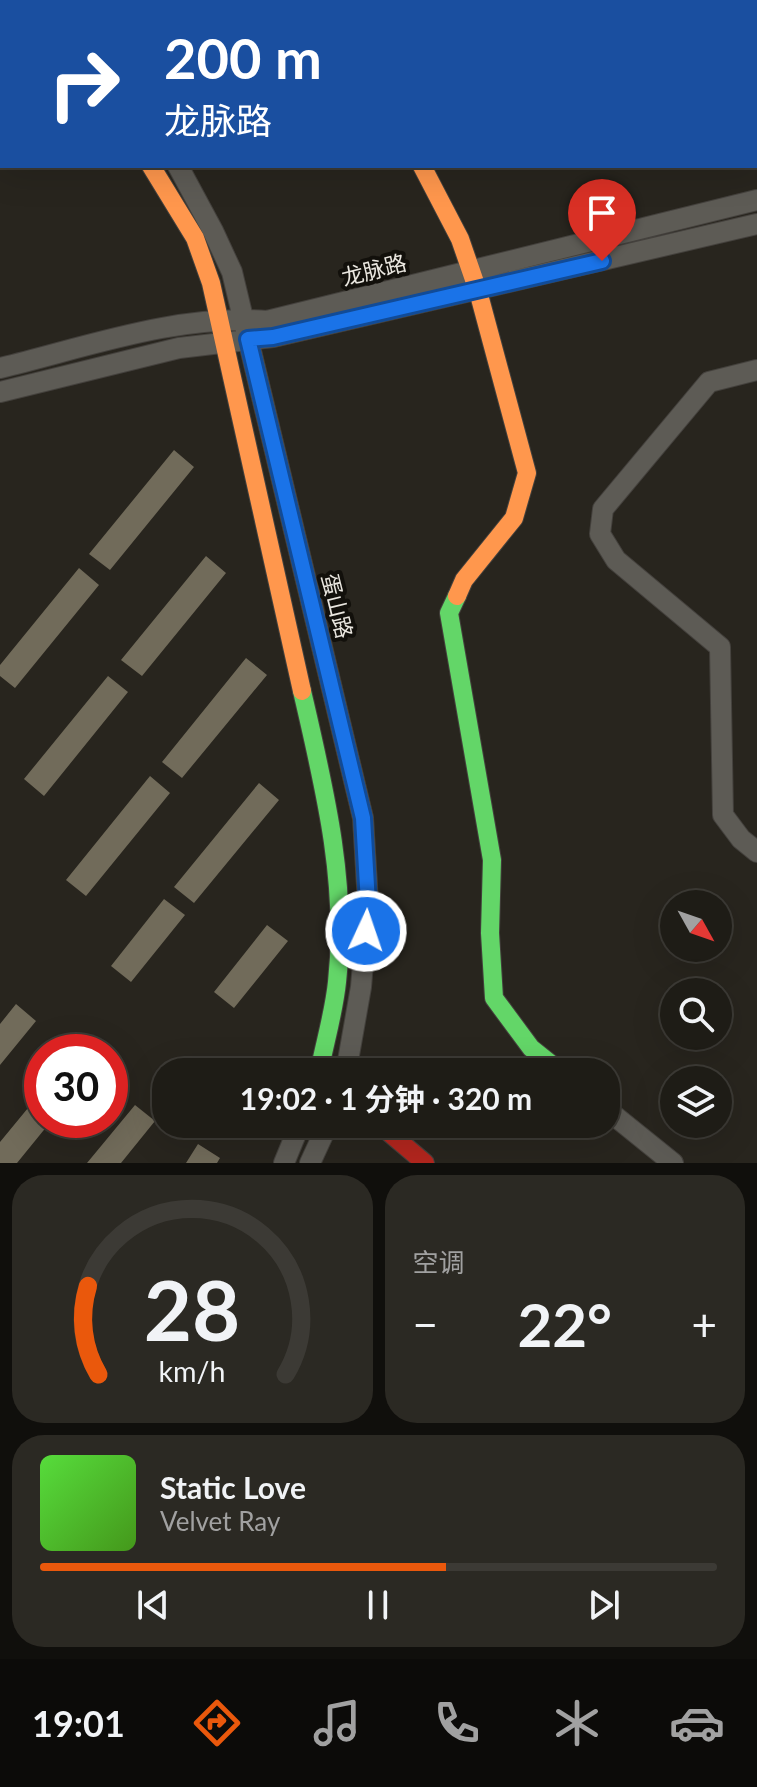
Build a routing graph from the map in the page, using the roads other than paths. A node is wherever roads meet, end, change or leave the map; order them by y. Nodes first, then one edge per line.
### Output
1 (152, 168) edge
2 (179, 168) edge
3 (423, 168) edge
4 (757, 200) edge
5 (757, 224) edge
6 (471, 271) junction
7 (478, 291) junction
8 (245, 329) junction
9 (221, 332) junction
10 (0, 368) edge
11 (757, 370) edge
12 (0, 392) edge
13 (757, 852) edge
14 (322, 1058) edge
15 (348, 1058) edge
16 (544, 1058) edge
17 (620, 1120) edge
18 (294, 1138) edge
19 (322, 1138) edge
20 (396, 1138) edge
21 (284, 1163) edge
22 (310, 1163) edge
23 (425, 1163) edge
24 (673, 1163) edge

1 - 9 street
2 - 8 street, 蛋山路
3 - 6 street
4 - 6 street, 龙脉路
5 - 7 street, 龙脉路
6 - 7 street
6 - 8 street, 龙脉路
7 - 8 street, 龙脉路
7 - 16 street
8 - 9 street, 龙脉路
8 - 15 street, 蛋山路
9 - 10 street, 龙脉路
9 - 12 street, 龙脉路
9 - 14 street
11 - 13 street
17 - 24 street
18 - 21 street
19 - 22 street
20 - 23 street

